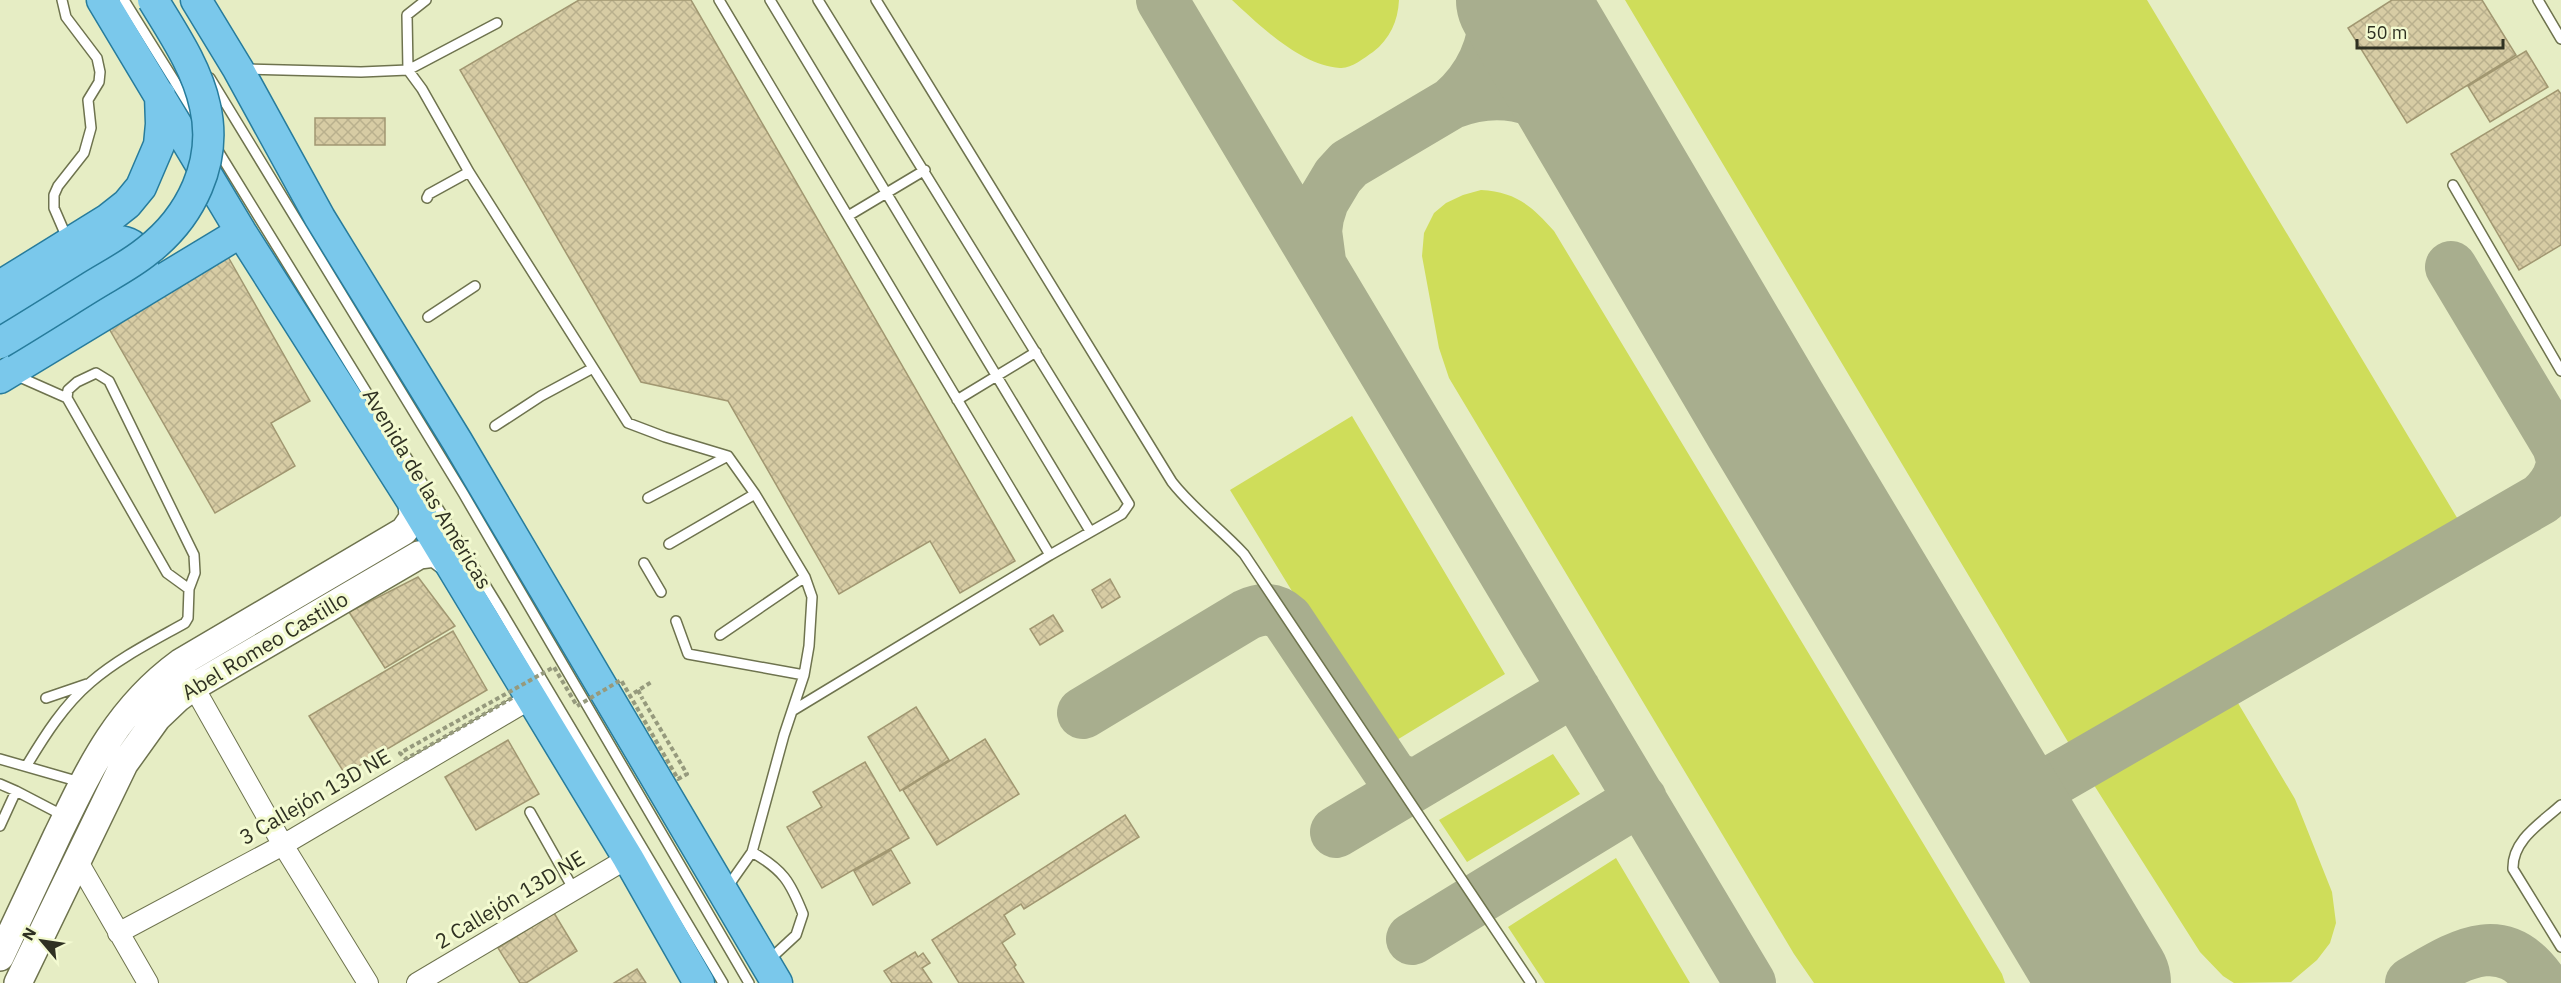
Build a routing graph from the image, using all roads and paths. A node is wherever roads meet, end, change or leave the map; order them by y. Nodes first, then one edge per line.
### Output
1 (62, 0) edge
2 (102, 0) edge
3 (123, 0) edge
4 (153, 0) edge
5 (165, 0) edge
6 (196, 0) edge
7 (426, 0) edge
8 (719, 0) edge
9 (770, 0) edge
10 (819, 0) edge
11 (876, 0) edge
12 (2538, 0) edge
13 (496, 23) dead end
14 (2561, 39) edge
15 (153, 49) junction
16 (199, 58) dead end
17 (204, 68) dead end
18 (238, 69) junction
19 (408, 70) junction
20 (160, 95) junction
21 (925, 170) junction
22 (469, 172) junction
23 (2453, 185) dead end
24 (886, 193) junction
25 (427, 198) dead end
26 (848, 216) junction
27 (249, 230) junction
28 (274, 240) junction
29 (69, 243) junction
30 (0, 286) edge
31 (475, 286) dead end
32 (121, 305) junction
33 (0, 311) edge
34 (428, 316) dead end
35 (0, 344) edge
36 (1036, 352) junction
37 (593, 368) junction
38 (2561, 371) edge
39 (5, 375) edge
40 (997, 376) junction
41 (67, 398) junction
42 (957, 400) junction
43 (495, 426) dead end
44 (728, 456) junction
45 (755, 494) junction
46 (648, 498) dead end
47 (412, 501) junction
48 (1090, 531) junction
49 (669, 544) dead end
50 (1050, 555) junction
51 (644, 563) dead end
52 (451, 565) junction
53 (805, 577) junction
54 (189, 590) junction
55 (661, 592) dead end
56 (676, 621) dead end
57 (720, 635) dead end
58 (180, 663) junction
59 (804, 675) junction
60 (90, 683) junction
61 (193, 687) junction
62 (638, 690) dead end
63 (46, 698) dead end
64 (522, 698) junction
65 (792, 711) junction
66 (0, 759) edge
67 (27, 765) junction
68 (83, 782) junction
69 (0, 784) edge
70 (16, 791) junction
71 (2561, 805) edge
72 (530, 812) dead end
73 (66, 817) junction
74 (0, 826) edge
75 (283, 845) junction
76 (752, 852) junction
77 (628, 858) junction
78 (77, 860) junction
79 (574, 890) junction
80 (723, 894) junction
81 (118, 933) junction
82 (2561, 948) edge
83 (0, 957) edge
84 (764, 977) edge
85 (18, 983) edge
86 (147, 983) edge
87 (368, 983) edge
88 (417, 983) edge
89 (699, 983) edge
90 (723, 983) edge
91 (1531, 983) edge

1 - 29 lane
2 - 20 main road, Avenida de las Américas
3 - 15 lane, Avenida de las Américas
4 - 35 main road, bridge
5 - 16 lane
6 - 18 main road
7 - 19 lane
8 - 26 lane
9 - 24 lane
10 - 21 lane
11 - 91 lane
12 - 14 lane
13 - 19 lane
15 - 20 lane
15 - 28 lane, Avenida de las Américas
17 - 84 lane, Avenida de las Américas
18 - 19 lane
18 - 80 main road
19 - 22 lane
20 - 27 main road, Avenida de las Américas
20 - 29 main road
21 - 24 lane
21 - 36 lane
22 - 25 lane
22 - 37 lane
23 - 38 lane
24 - 26 lane
24 - 40 lane
26 - 42 lane
27 - 28 lane
27 - 32 main road
27 - 47 main road, Avenida de las Américas
28 - 90 lane, Avenida de las Américas
29 - 30 main road
31 - 34 lane
32 - 33 main road
32 - 39 main road
36 - 40 lane
36 - 48 lane
37 - 43 lane
37 - 44 lane
39 - 41 lane
40 - 42 lane
40 - 48 lane
41 - 54 lane
41 - 54 lane
42 - 50 lane
44 - 45 lane
44 - 46 lane
45 - 49 lane
45 - 53 lane
47 - 52 main road, Avenida de las Américas
47 - 58 street, Abel Romeo Castillo
48 - 50 lane
50 - 65 lane
51 - 55 lane
52 - 61 street, Abel Romeo Castillo
52 - 64 main road, Avenida de las Américas
53 - 57 lane
53 - 59 lane
54 - 60 lane
56 - 59 lane
58 - 61 street
58 - 68 street, Abel Romeo Castillo
59 - 65 lane
60 - 63 lane
60 - 67 lane
61 - 75 street
61 - 78 street, Abel Romeo Castillo
62 - 64 path, bridge
64 - 75 street, 3 Callejón 13D NE
64 - 77 main road, Avenida de las Américas
65 - 76 lane
66 - 67 lane
67 - 68 lane
68 - 73 street, Abel Romeo Castillo
69 - 70 lane
70 - 73 lane
70 - 74 lane
71 - 82 lane
72 - 79 lane
73 - 83 street, Abel Romeo Castillo
75 - 81 street, 3 Callejón 13D NE
75 - 87 street
76 - 80 lane
76 - 84 lane
77 - 79 street, 2 Callejón 13D NE
77 - 89 main road, Avenida de las Américas
78 - 81 street
78 - 85 street, Abel Romeo Castillo
79 - 88 street, 2 Callejón 13D NE
80 - 84 main road
81 - 86 street

